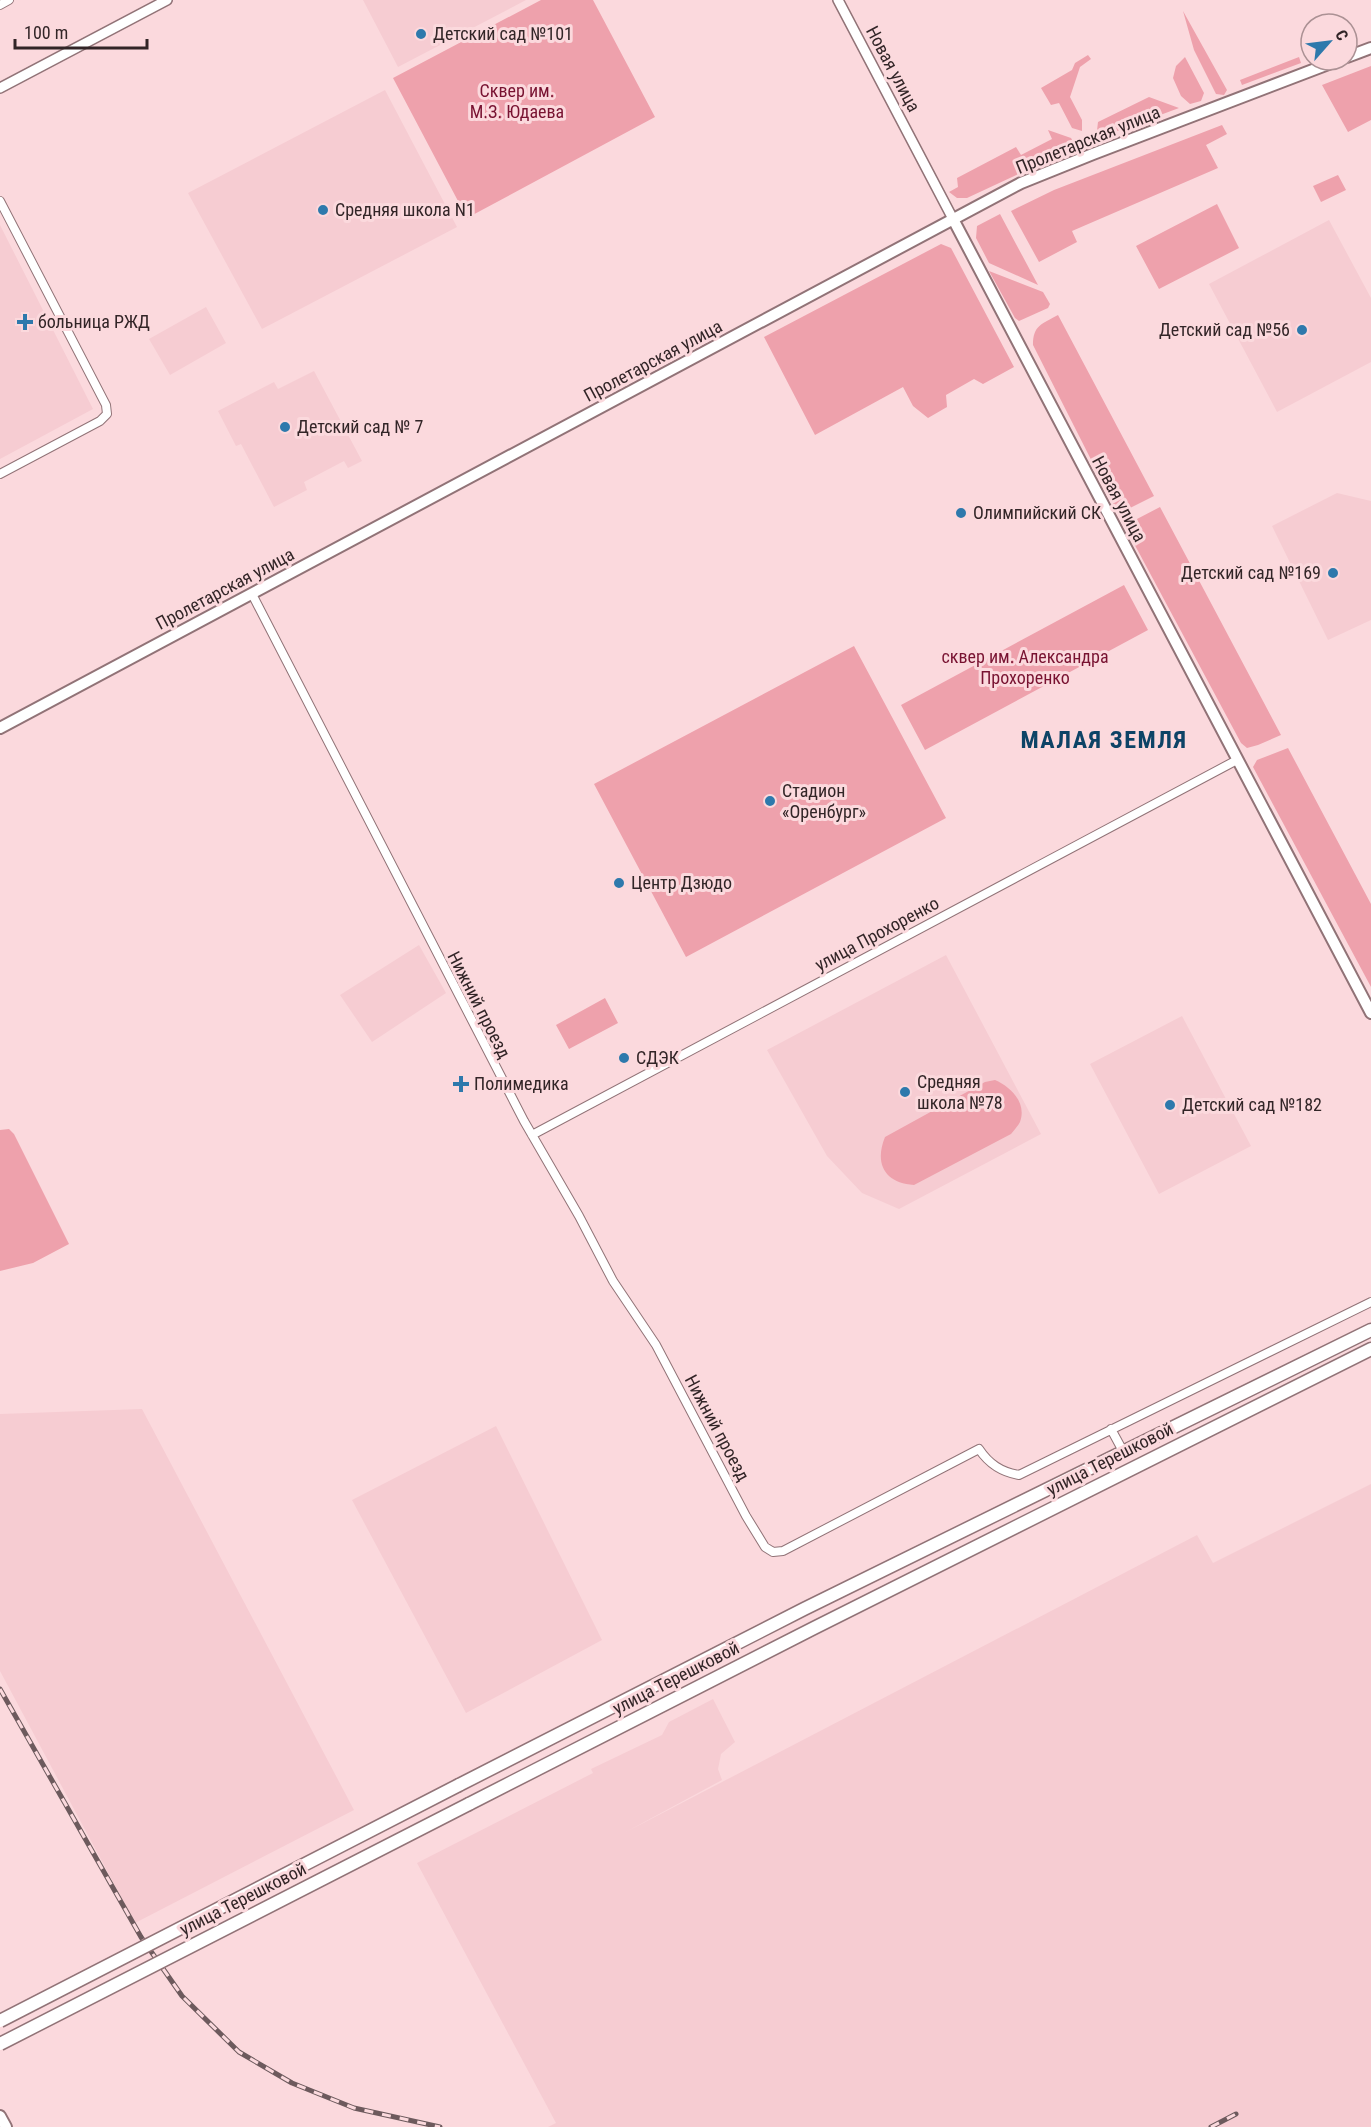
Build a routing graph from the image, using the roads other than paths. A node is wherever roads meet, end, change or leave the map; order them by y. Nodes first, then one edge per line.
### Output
1 (9, 0) edge
2 (167, 0) edge
3 (838, 0) edge
4 (0, 5) edge
5 (1308, 72) edge
6 (0, 88) edge
7 (0, 201) edge
8 (953, 219) junction
9 (0, 474) edge
10 (252, 594) junction
11 (0, 728) edge
12 (1237, 760) junction
13 (1371, 1013) edge
14 (532, 1135) junction
15 (1371, 1302) edge
16 (1371, 1330) edge
17 (1371, 1349) edge
18 (1239, 1396) junction
19 (1246, 1411) junction
20 (1111, 1429) junction
21 (1124, 1453) junction
22 (0, 2021) edge
23 (0, 2044) edge

1 - 4 street
2 - 6 street
3 - 8 street, Новая улица
5 - 8 main road, Пролетарская улица
7 - 9 street
8 - 10 main road, Пролетарская улица
8 - 12 main road, Новая улица
10 - 11 main road, Пролетарская улица
10 - 14 street, Нижний проезд
12 - 13 main road, Новая улица
12 - 14 street, улица Прохоренко
14 - 20 street, Нижний проезд
15 - 20 street
16 - 18 main road, улица Терешковой
17 - 19 main road, улица Терешковой
18 - 19 main road
18 - 21 main road, улица Терешковой
19 - 23 main road, улица Терешковой, bridge
20 - 21 street
21 - 22 main road, улица Терешковой, bridge

